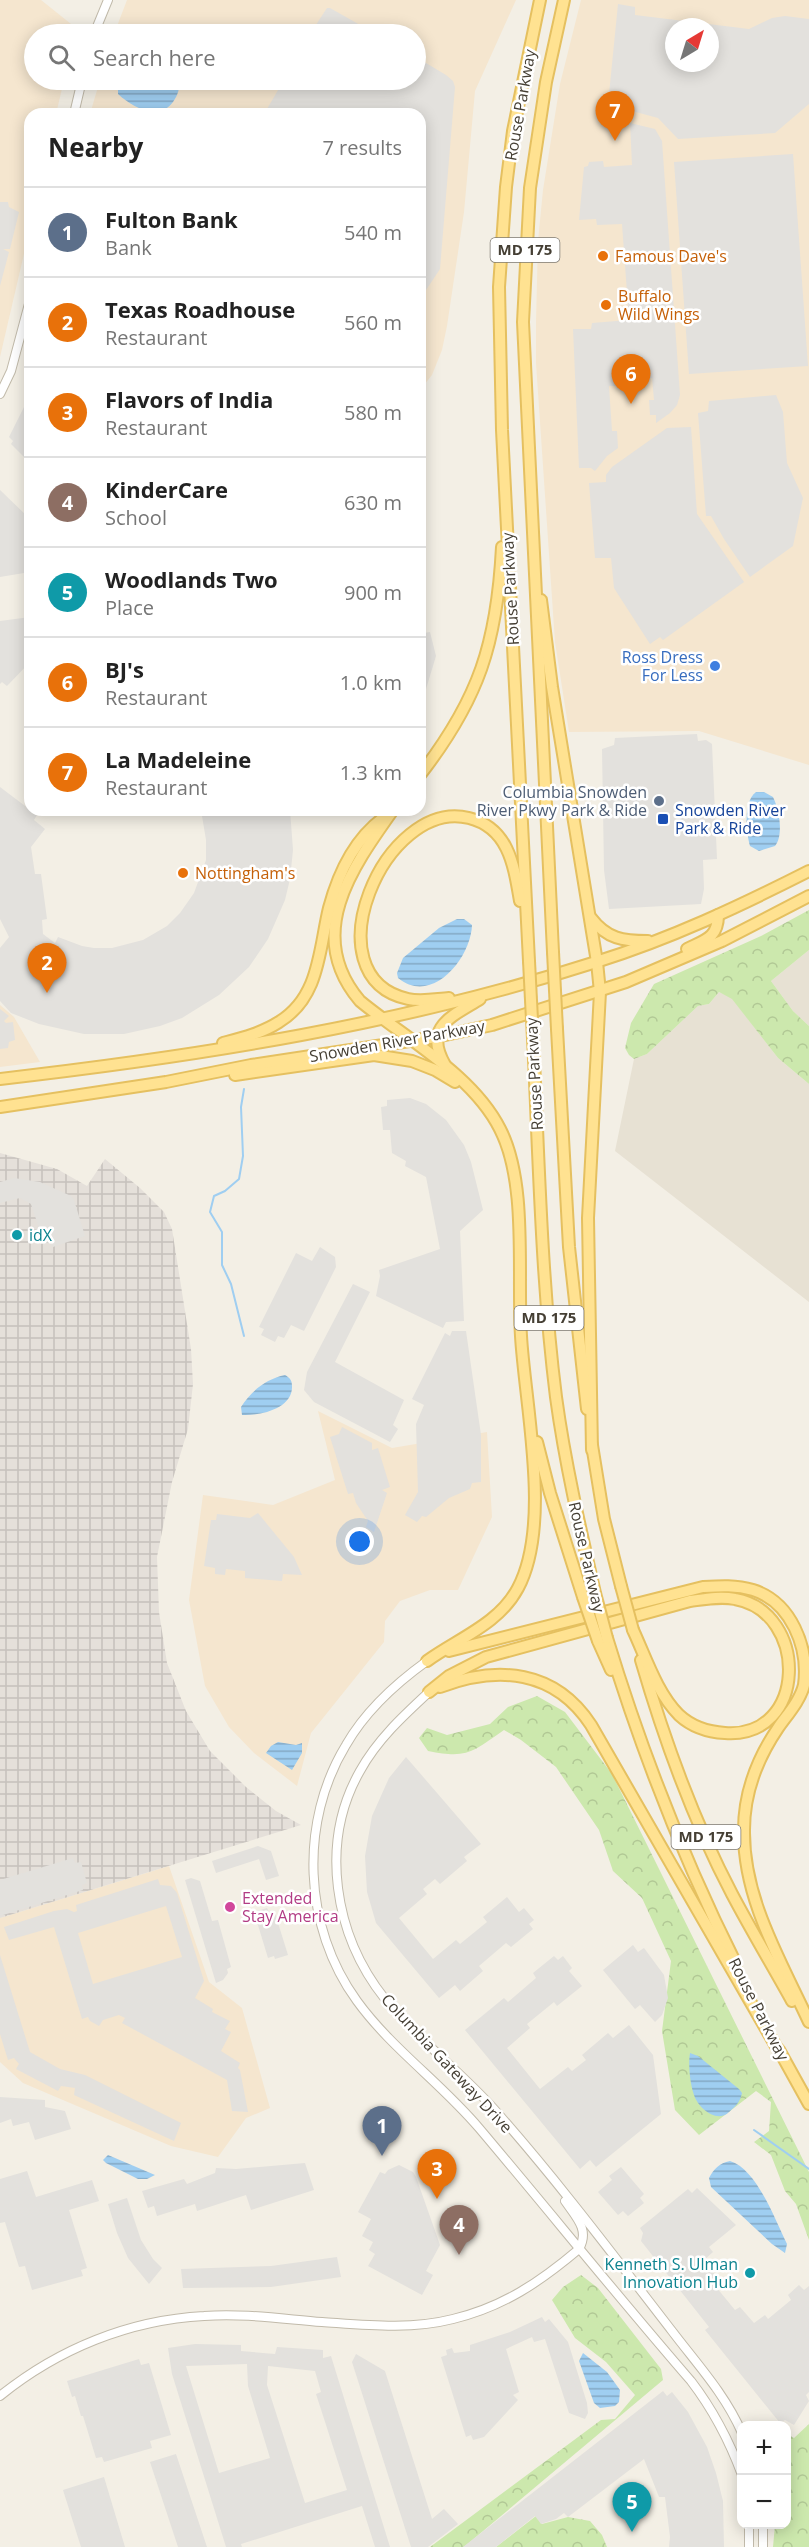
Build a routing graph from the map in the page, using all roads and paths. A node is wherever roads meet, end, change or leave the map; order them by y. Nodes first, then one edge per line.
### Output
1 (108, 0) edge
2 (534, 0) edge
3 (540, 0) edge
4 (564, 0) edge
5 (98, 24) edge
6 (80, 90) edge
7 (75, 108) edge
8 (513, 131) junction
9 (24, 323) edge
10 (0, 394) edge
11 (505, 487) junction
12 (530, 502) junction
13 (426, 767) edge
14 (385, 816) edge
15 (389, 816) edge
16 (809, 871) edge
17 (809, 896) edge
18 (589, 915) junction
19 (718, 915) junction
20 (654, 942) junction
21 (528, 961) junction
22 (597, 962) junction
23 (626, 982) junction
24 (600, 992) junction
25 (488, 994) junction
26 (383, 1020) junction
27 (436, 1037) junction
28 (410, 1041) junction
29 (167, 1057) junction
30 (447, 1069) junction
31 (0, 1079) edge
32 (166, 1082) junction
33 (480, 1099) junction
34 (0, 1107) edge
35 (526, 1392) junction
36 (592, 1450) junction
37 (633, 1630) junction
38 (603, 1640) junction
39 (427, 1661) junction
40 (429, 1692) junction
41 (809, 2022) edge
42 (809, 2031) edge
43 (781, 2055) junction
44 (809, 2104) edge
45 (552, 2180) junction
46 (579, 2249) junction
47 (0, 2396) edge
48 (737, 2426) edge
49 (737, 2464) edge
50 (749, 2529) edge
51 (763, 2529) edge
52 (749, 2547) edge
53 (763, 2547) edge

1 - 5 street
2 - 8 main road
3 - 8 main road, Rouse Parkway / MD 175
4 - 12 main road, Rouse Parkway / MD 175
6 - 7 street
8 - 11 main road, Rouse Parkway / MD 175
9 - 10 street
11 - 13 main road
11 - 21 main road, Rouse Parkway / MD 175
12 - 18 main road
12 - 36 main road, Rouse Parkway / MD 175, bridge
14 - 29 main road
15 - 26 main road
16 - 19 main road, Snowden River Parkway
17 - 23 main road, Snowden River Parkway
18 - 20 main road
18 - 22 main road
19 - 20 main road, Snowden River Parkway
19 - 23 main road
20 - 22 main road, Snowden River Parkway
21 - 25 main road
21 - 38 main road, Rouse Parkway / MD 175, bridge
22 - 24 main road
22 - 25 main road, Snowden River Parkway
23 - 24 main road, Snowden River Parkway
24 - 27 main road, Snowden River Parkway
24 - 36 main road
25 - 26 main road, Snowden River Parkway
25 - 27 main road
26 - 28 main road
26 - 29 main road, Snowden River Parkway
27 - 28 main road, Snowden River Parkway
27 - 30 main road
28 - 30 main road
28 - 32 main road, Snowden River Parkway
29 - 31 main road, Snowden River Parkway
30 - 33 main road
32 - 33 main road
32 - 34 main road, Snowden River Parkway
33 - 35 main road
35 - 38 main road, bridge
35 - 39 main road
36 - 37 main road, Rouse Parkway / MD 175, bridge
37 - 40 main road
37 - 42 main road, Rouse Parkway / MD 175
38 - 43 main road, Rouse Parkway / MD 175
39 - 41 main road
39 - 46 street, Columbia Gateway Drive
40 - 43 main road
40 - 45 street, Columbia Gateway Drive
43 - 44 main road, Rouse Parkway / MD 175
45 - 46 street
45 - 48 street, Columbia Gateway Drive
46 - 47 street
46 - 49 street, Columbia Gateway Drive
50 - 52 street
51 - 53 street

